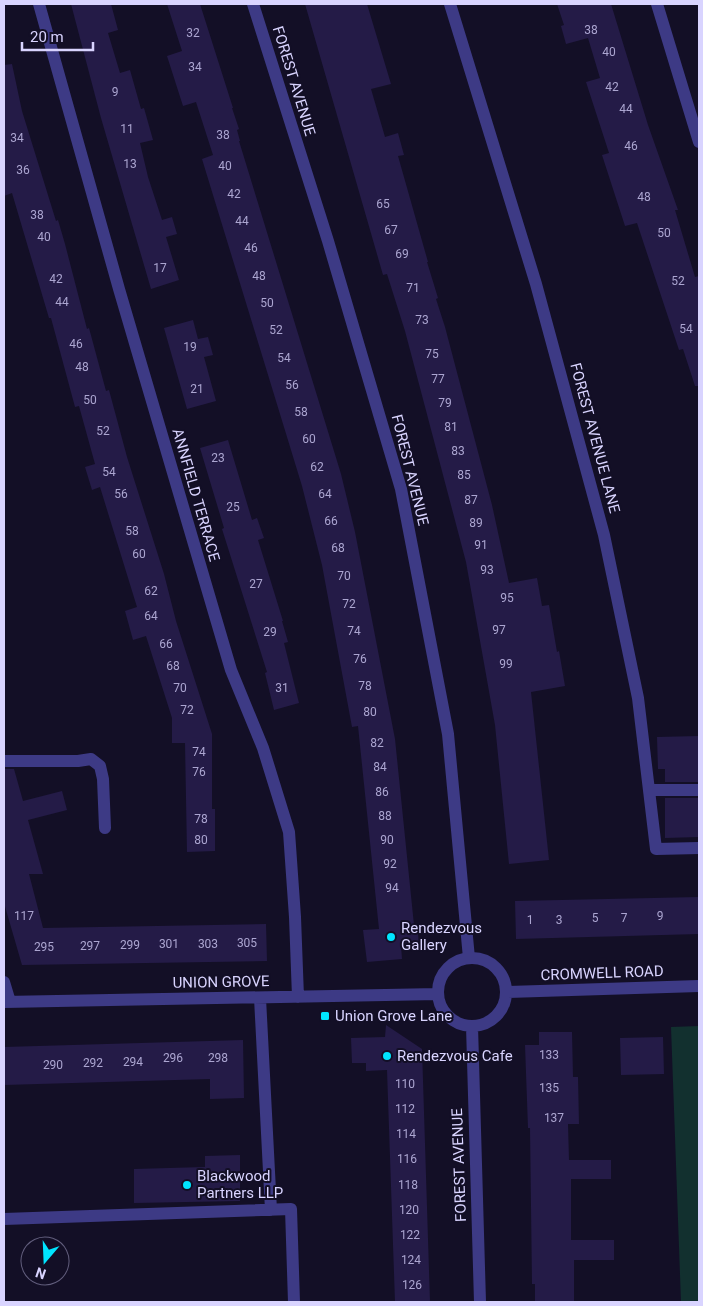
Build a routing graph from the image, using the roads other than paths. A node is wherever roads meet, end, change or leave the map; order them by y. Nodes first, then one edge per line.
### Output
1 (39, 4) edge
2 (253, 4) edge
3 (450, 4) edge
4 (657, 4) edge
5 (699, 142) edge
6 (4, 761) edge
7 (649, 790) junction
8 (699, 790) edge
9 (104, 828) dead end
10 (699, 848) edge
11 (469, 958) junction
12 (4, 982) edge
13 (699, 986) edge
14 (506, 992) junction
15 (438, 994) junction
16 (298, 997) junction
17 (260, 998) junction
18 (7, 1002) edge
19 (472, 1026) junction
20 (270, 1210) junction
21 (4, 1220) edge
22 (294, 1302) edge
23 (480, 1302) edge

1 - 16 street, ANNFIELD TERRACE
2 - 11 street, FOREST AVENUE
3 - 7 street, FOREST AVENUE LANE
4 - 5 street
6 - 9 street
7 - 8 street
7 - 10 street, FOREST AVENUE LANE
11 - 14 street
11 - 15 street
12 - 18 street
13 - 14 street, CROMWELL ROAD
14 - 19 street
15 - 16 street, UNION GROVE
15 - 19 street
16 - 17 street, UNION GROVE
17 - 18 street, UNION GROVE
17 - 20 street
19 - 23 street, FOREST AVENUE
20 - 21 street
20 - 22 street

